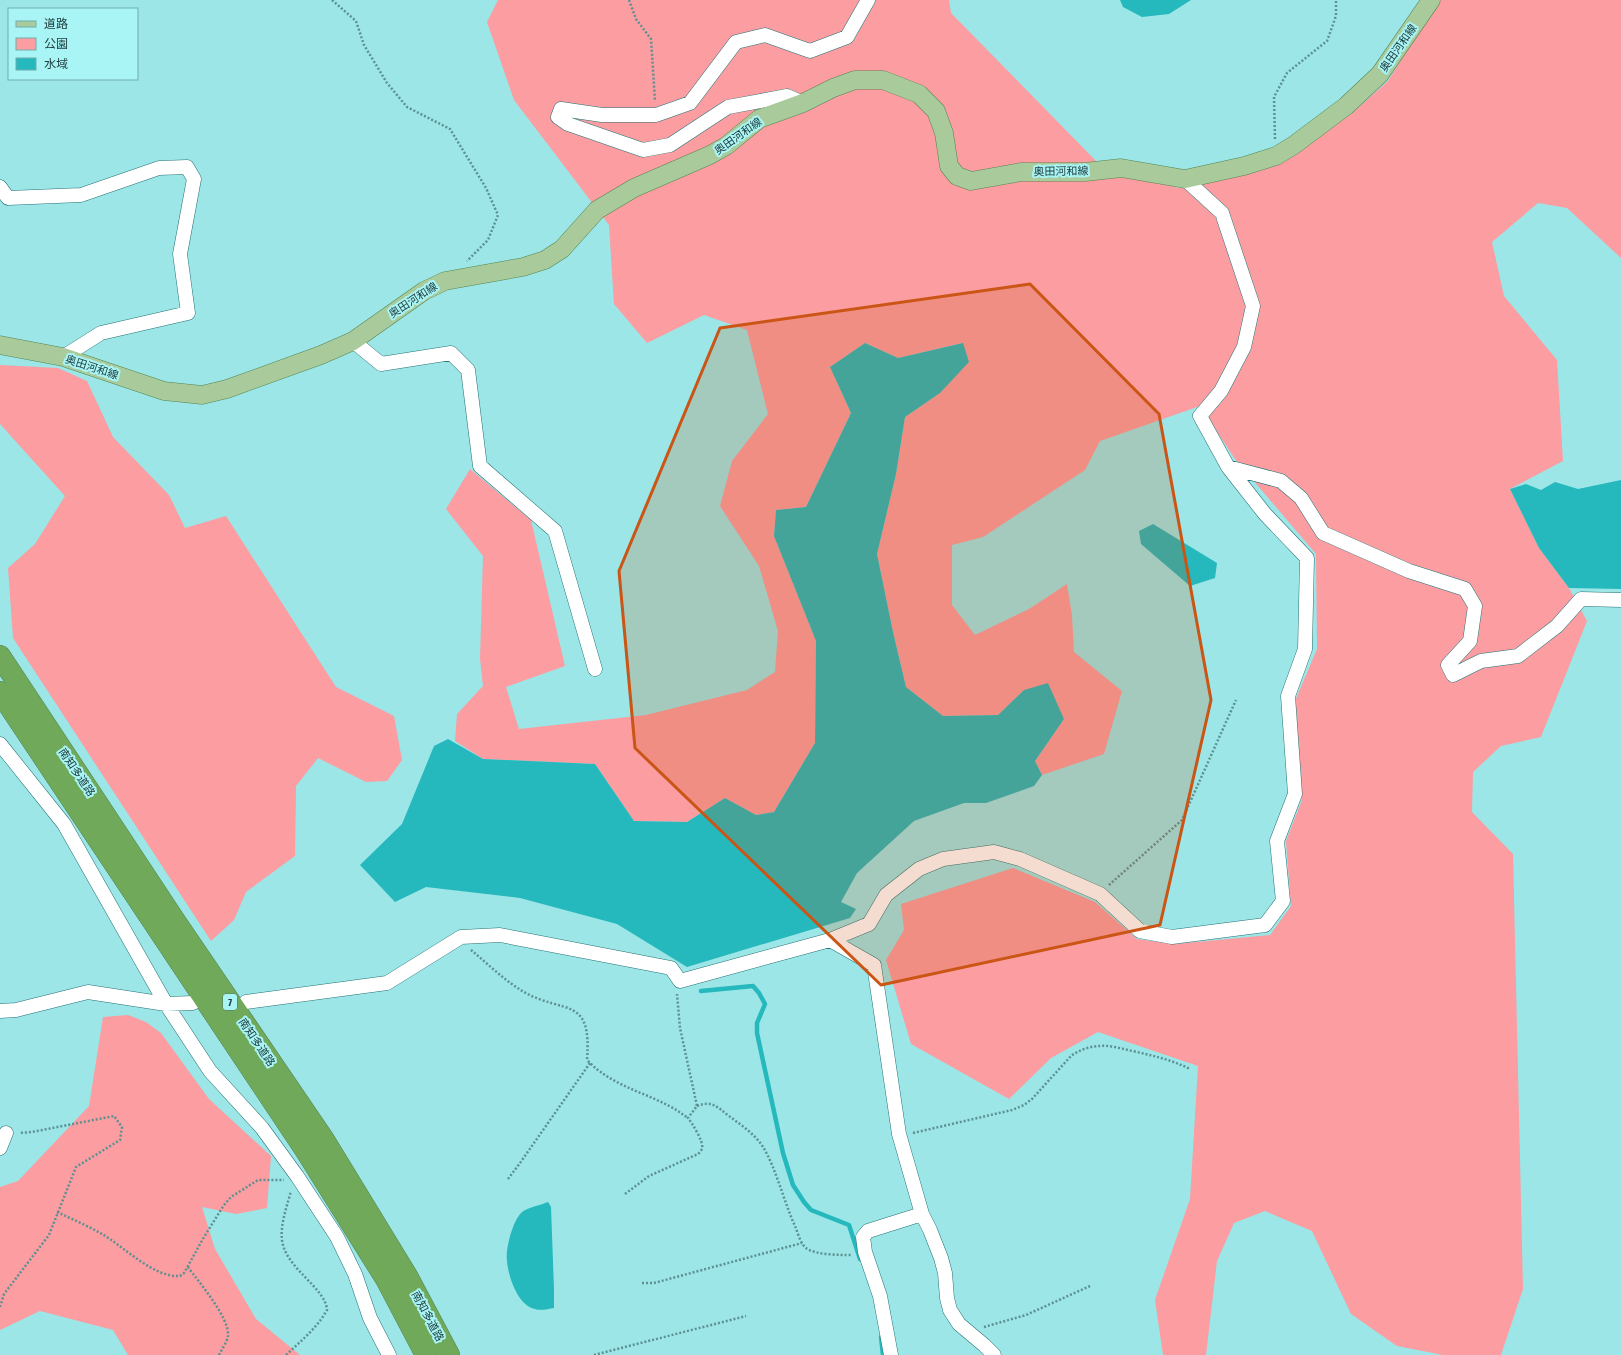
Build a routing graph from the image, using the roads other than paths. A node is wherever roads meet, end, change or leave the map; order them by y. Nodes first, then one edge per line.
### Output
1 (868, 0) edge
2 (1431, 0) edge
3 (803, 103) junction
4 (1185, 179) junction
5 (0, 187) edge
6 (353, 341) junction
7 (0, 345) edge
8 (63, 357) junction
9 (1228, 466) junction
10 (1621, 600) edge
11 (0, 656) edge
12 (595, 669) dead end
13 (0, 692) edge
14 (0, 744) edge
15 (830, 940) junction
16 (246, 1002) dead end
17 (193, 1003) dead end
18 (166, 1004) junction
19 (0, 1011) edge
20 (6, 1133) road end
21 (0, 1148) edge
22 (922, 1214) junction
23 (389, 1355) edge
24 (426, 1355) edge
25 (449, 1355) edge
26 (891, 1355) edge
27 (994, 1355) edge

1 - 3 street
2 - 4 main road, 奥田河和線
3 - 4 main road, 奥田河和線
3 - 6 main road, 奥田河和線
4 - 9 street
5 - 8 street
6 - 8 main road, 奥田河和線
6 - 12 street
7 - 8 main road, 奥田河和線
9 - 10 street
9 - 15 street
11 - 25 highway, 南知多道路 / 7
13 - 24 highway, 南知多道路 / 7
14 - 18 street
15 - 16 street
15 - 22 street
17 - 18 street
18 - 19 street
18 - 23 street
20 - 21 street
22 - 26 street
22 - 27 street

